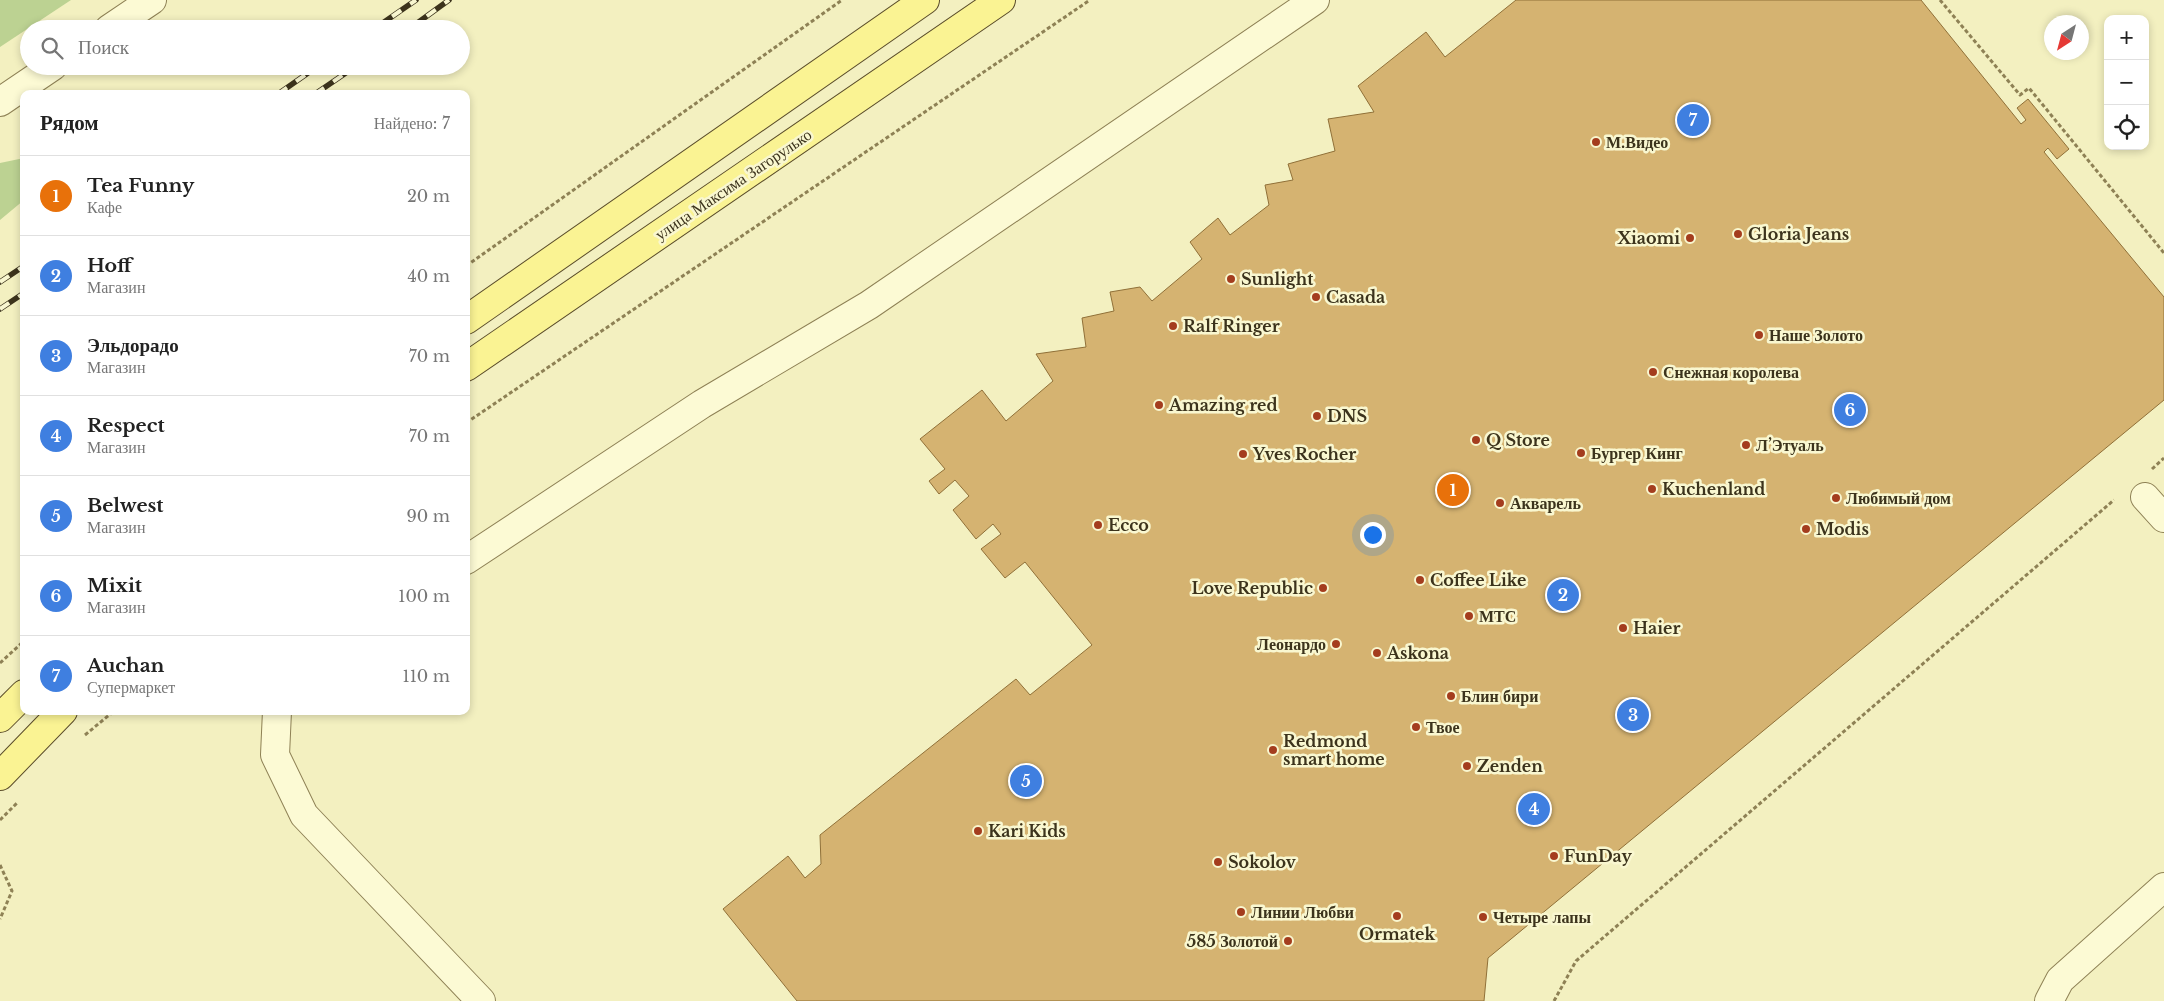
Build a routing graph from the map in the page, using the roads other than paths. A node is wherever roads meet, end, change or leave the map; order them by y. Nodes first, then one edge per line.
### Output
1 (152, 0) edge
2 (925, 0) edge
3 (1001, 0) edge
4 (1315, 0) edge
5 (122, 20) edge
6 (40, 75) edge
7 (0, 102) edge
8 (470, 317) edge
9 (470, 364) edge
10 (2138, 488) road end
11 (2164, 518) edge
12 (470, 557) edge
13 (20, 698) edge
14 (59, 715) edge
15 (277, 715) edge
16 (0, 718) edge
17 (0, 776) edge
18 (2164, 887) edge
19 (481, 1001) edge
20 (2049, 1001) edge

1 - 5 street
2 - 8 main road
3 - 9 main road, улица Максима Загорулько
4 - 12 street
6 - 7 street
10 - 11 street
13 - 16 main road
14 - 17 main road
15 - 19 street
18 - 20 street

